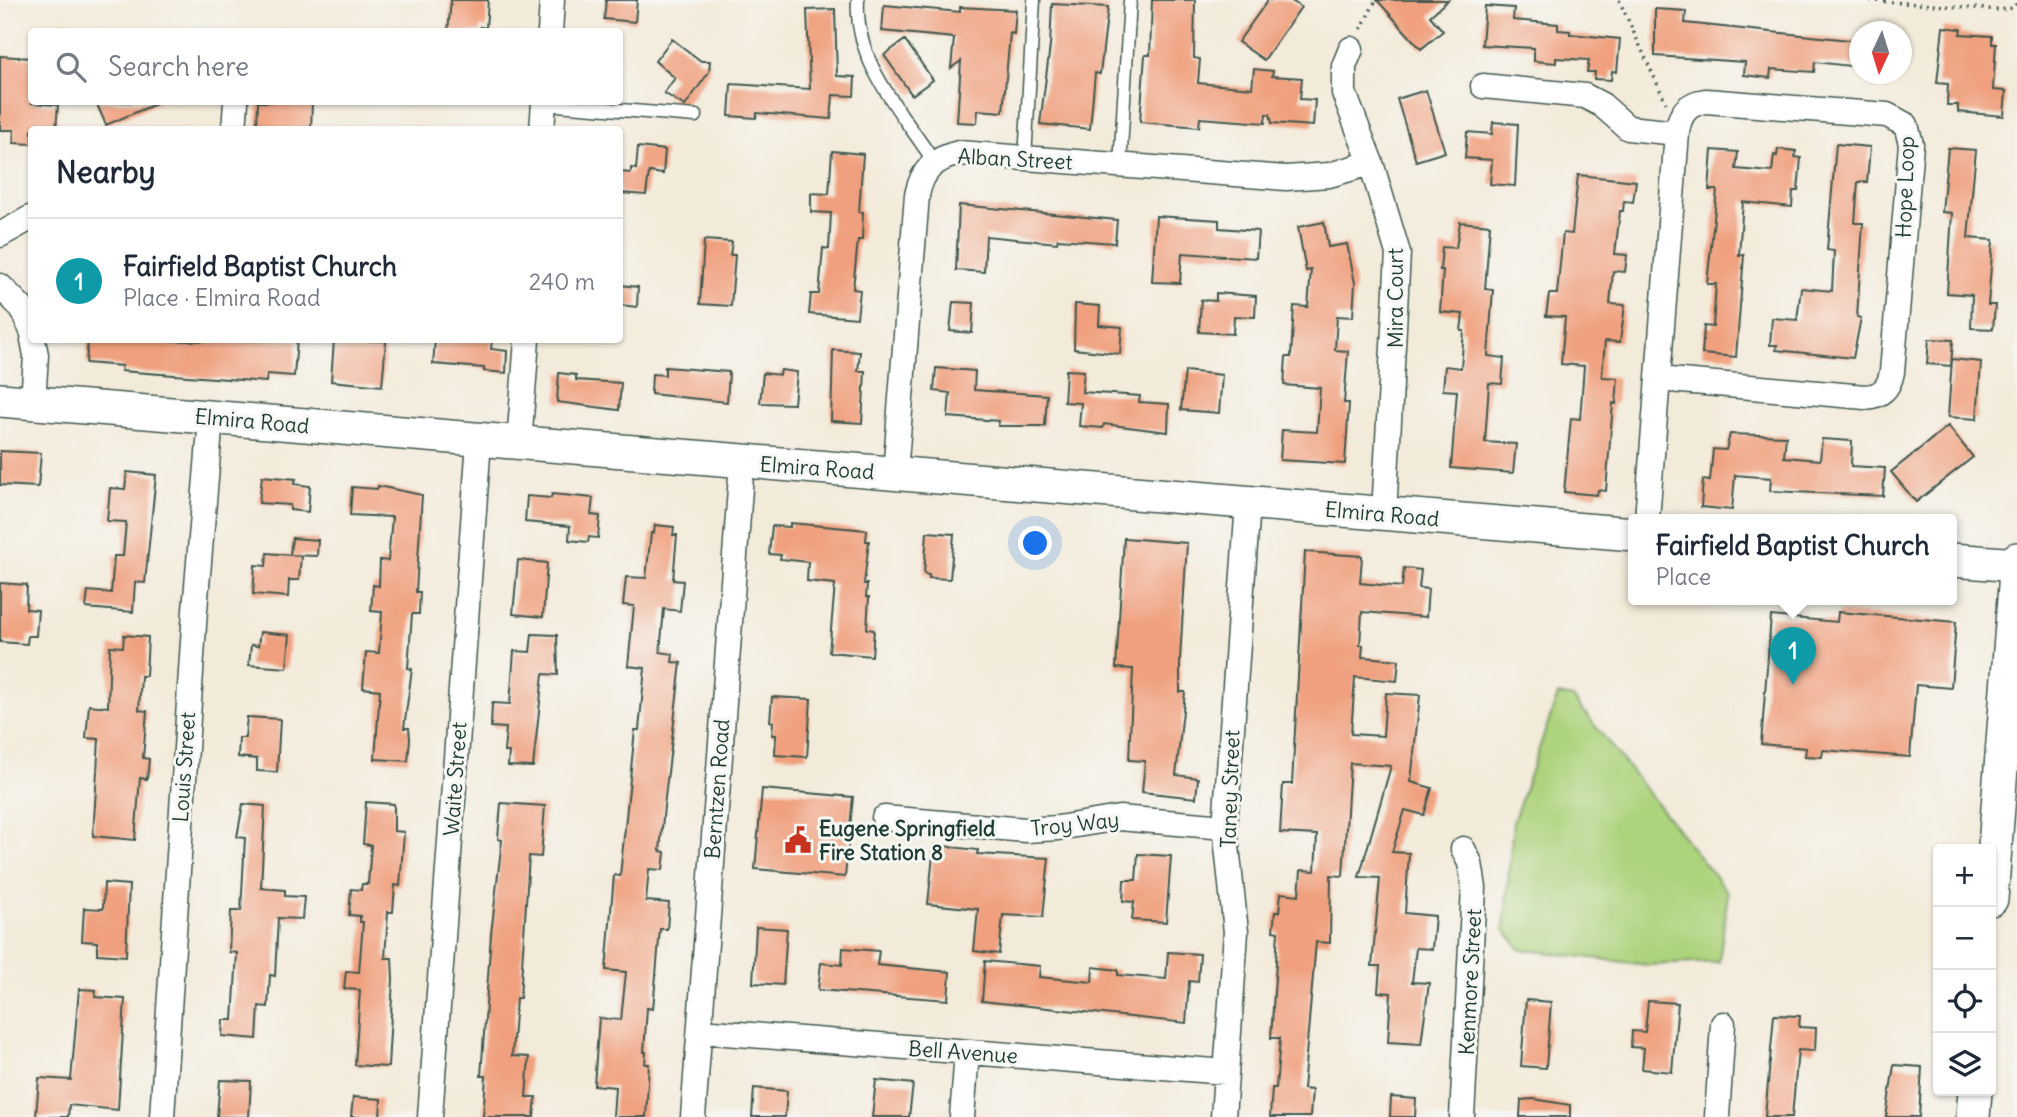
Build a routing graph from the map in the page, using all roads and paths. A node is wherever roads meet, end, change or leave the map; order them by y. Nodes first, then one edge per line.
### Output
1 (552, 0) edge
2 (858, 0) edge
3 (1034, 0) edge
4 (1130, 0) edge
5 (1376, 0) edge
6 (1619, 0) edge
7 (1863, 0) edge
8 (2017, 3) edge
9 (550, 28) edge
10 (1351, 49) joint
11 (1483, 86) dead end
12 (236, 105) edge
13 (544, 105) edge
14 (567, 105) edge
15 (696, 116) dead end
16 (1680, 123) junction
17 (234, 126) edge
18 (542, 126) edge
19 (1025, 159) junction
20 (934, 162) junction
21 (1371, 163) junction
22 (1120, 166) junction
23 (28, 219) edge
24 (0, 235) edge
25 (0, 286) edge
26 (28, 322) edge
27 (34, 343) edge
28 (527, 343) edge
29 (1658, 379) junction
30 (0, 400) edge
31 (33, 403) junction
32 (211, 418) junction
33 (480, 441) junction
34 (519, 444) junction
35 (742, 462) junction
36 (895, 474) junction
37 (1248, 503) junction
38 (1384, 514) junction
39 (1647, 514) edge
40 (1628, 534) edge
41 (2017, 559) edge
42 (1957, 560) edge
43 (2017, 565) edge
44 (2009, 764) edge
45 (884, 818) dead end
46 (1225, 827) junction
47 (1463, 849) dead end
48 (1996, 862) edge
49 (1723, 1024) dead end
50 (699, 1031) junction
51 (967, 1053) junction
52 (1226, 1072) junction
53 (1975, 1096) edge
54 (162, 1117) edge
55 (430, 1117) edge
56 (693, 1117) edge
57 (962, 1117) edge
58 (1223, 1117) edge
59 (1462, 1117) edge
60 (1717, 1117) edge
61 (1973, 1117) edge

1 - 9 street
2 - 20 lane
3 - 19 lane
4 - 22 lane
5 - 10 path
6 - 16 path
7 - 8 path
10 - 21 street, Mira Court
11 - 16 street
12 - 17 street
13 - 18 street
14 - 15 lane
16 - 29 street
16 - 29 street, Hope Loop
19 - 20 street, Alban Street
19 - 22 street, Alban Street
20 - 36 street, Alban Street
21 - 22 street, Alban Street
21 - 38 street, Mira Court
23 - 24 street
25 - 26 street
27 - 31 street
28 - 34 street
29 - 39 street
30 - 31 street, Elmira Road
31 - 32 street, Elmira Road
32 - 33 street, Elmira Road
32 - 54 street, Louis Street
33 - 34 street, Elmira Road
33 - 55 street, Waite Street
34 - 35 street, Elmira Road
35 - 36 street, Elmira Road
35 - 50 street, Berntzen Road
36 - 37 street, Elmira Road
37 - 38 street, Elmira Road
37 - 46 street, Taney Street
38 - 40 street, Elmira Road
41 - 43 street
42 - 43 street
43 - 44 street
44 - 48 street
45 - 46 street, Troy Way
46 - 52 street, Taney Street
47 - 59 street, Kenmore Street
49 - 60 street
50 - 51 street, Bell Avenue
50 - 56 street, Berntzen Road
51 - 52 street, Bell Avenue
51 - 57 street
52 - 58 street, Taney Street
53 - 61 street

